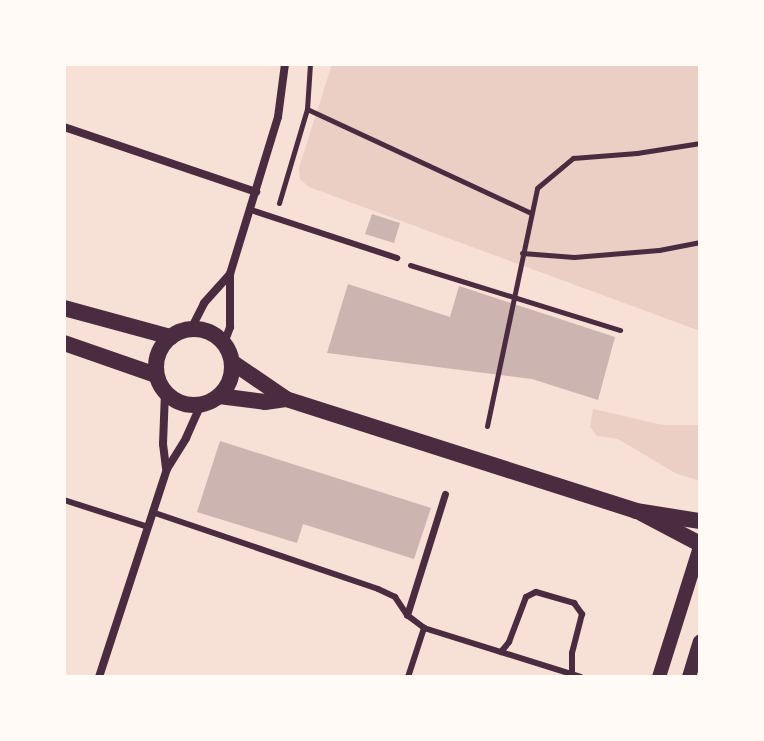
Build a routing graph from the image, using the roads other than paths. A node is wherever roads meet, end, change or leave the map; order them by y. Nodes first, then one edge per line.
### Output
1 (285, 64) edge
2 (64, 127) edge
3 (256, 192) junction
4 (251, 210) junction
5 (397, 258) dead end
6 (230, 274) junction
7 (64, 308) edge
8 (191, 329) junction
9 (171, 337) junction
10 (64, 343) edge
11 (224, 343) junction
12 (232, 362) junction
13 (156, 375) junction
14 (165, 392) junction
15 (219, 396) junction
16 (286, 399) junction
17 (201, 405) junction
18 (167, 469) junction
19 (445, 494) dead end
20 (64, 500) edge
21 (636, 511) junction
22 (152, 512) junction
23 (700, 521) edge
24 (148, 527) junction
25 (700, 546) edge
26 (407, 615) junction
27 (424, 628) junction
28 (700, 642) edge
29 (501, 652) junction
30 (572, 674) junction
31 (99, 677) edge
32 (408, 677) edge
33 (581, 677) edge
34 (659, 677) edge
35 (689, 677) edge

1 - 3 street
2 - 3 street
3 - 4 street
4 - 5 lane
4 - 6 street
6 - 8 street
6 - 11 street
7 - 9 main road
8 - 9 main road
8 - 11 main road
9 - 13 main road
10 - 13 main road
11 - 12 main road
12 - 15 main road
12 - 16 main road
13 - 14 main road
14 - 17 main road
14 - 18 street
15 - 16 main road
15 - 17 main road
16 - 21 main road
17 - 18 street
18 - 22 street
19 - 26 street
20 - 24 lane
21 - 23 main road
21 - 25 main road
22 - 24 street
22 - 26 lane
24 - 31 street
25 - 34 street
26 - 27 lane
27 - 29 lane
27 - 32 lane
28 - 35 street
29 - 30 lane
29 - 30 lane
30 - 33 lane

